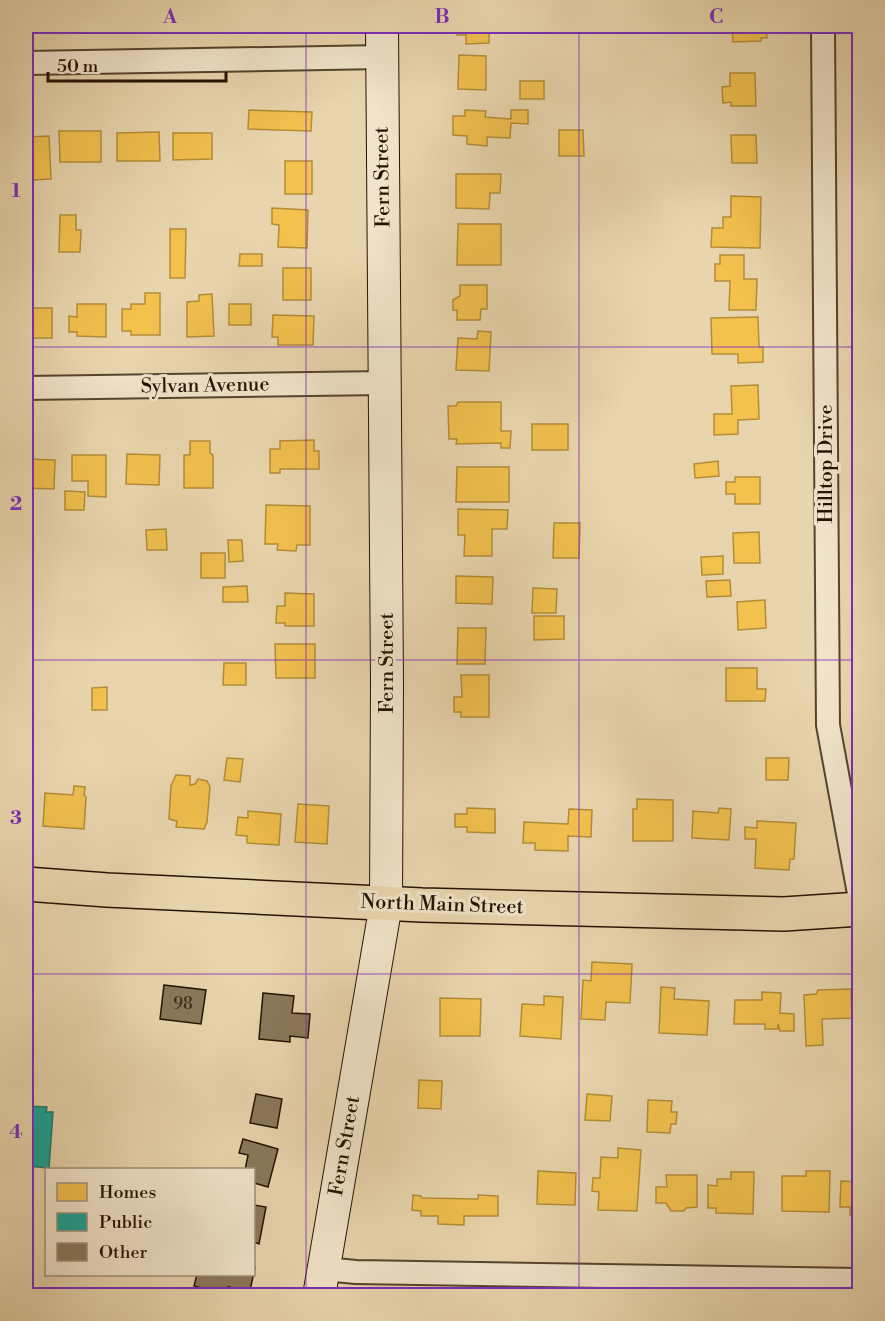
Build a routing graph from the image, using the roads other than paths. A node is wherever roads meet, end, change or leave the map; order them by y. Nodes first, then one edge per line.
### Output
1 (382, 26) edge
2 (823, 26) edge
3 (382, 57) junction
4 (26, 63) edge
5 (385, 383) junction
6 (26, 388) edge
7 (26, 884) edge
8 (860, 899) edge
9 (386, 904) junction
10 (860, 909) edge
11 (860, 1280) edge
12 (322, 1282) edge

1 - 3 street, Fern Street
2 - 8 street, Hilltop Drive
3 - 4 street
3 - 5 street, Fern Street
5 - 6 street, Sylvan Avenue
5 - 9 street, Fern Street
7 - 9 main road, North Main Street
9 - 10 main road, North Main Street
9 - 12 street, Fern Street
11 - 12 street

